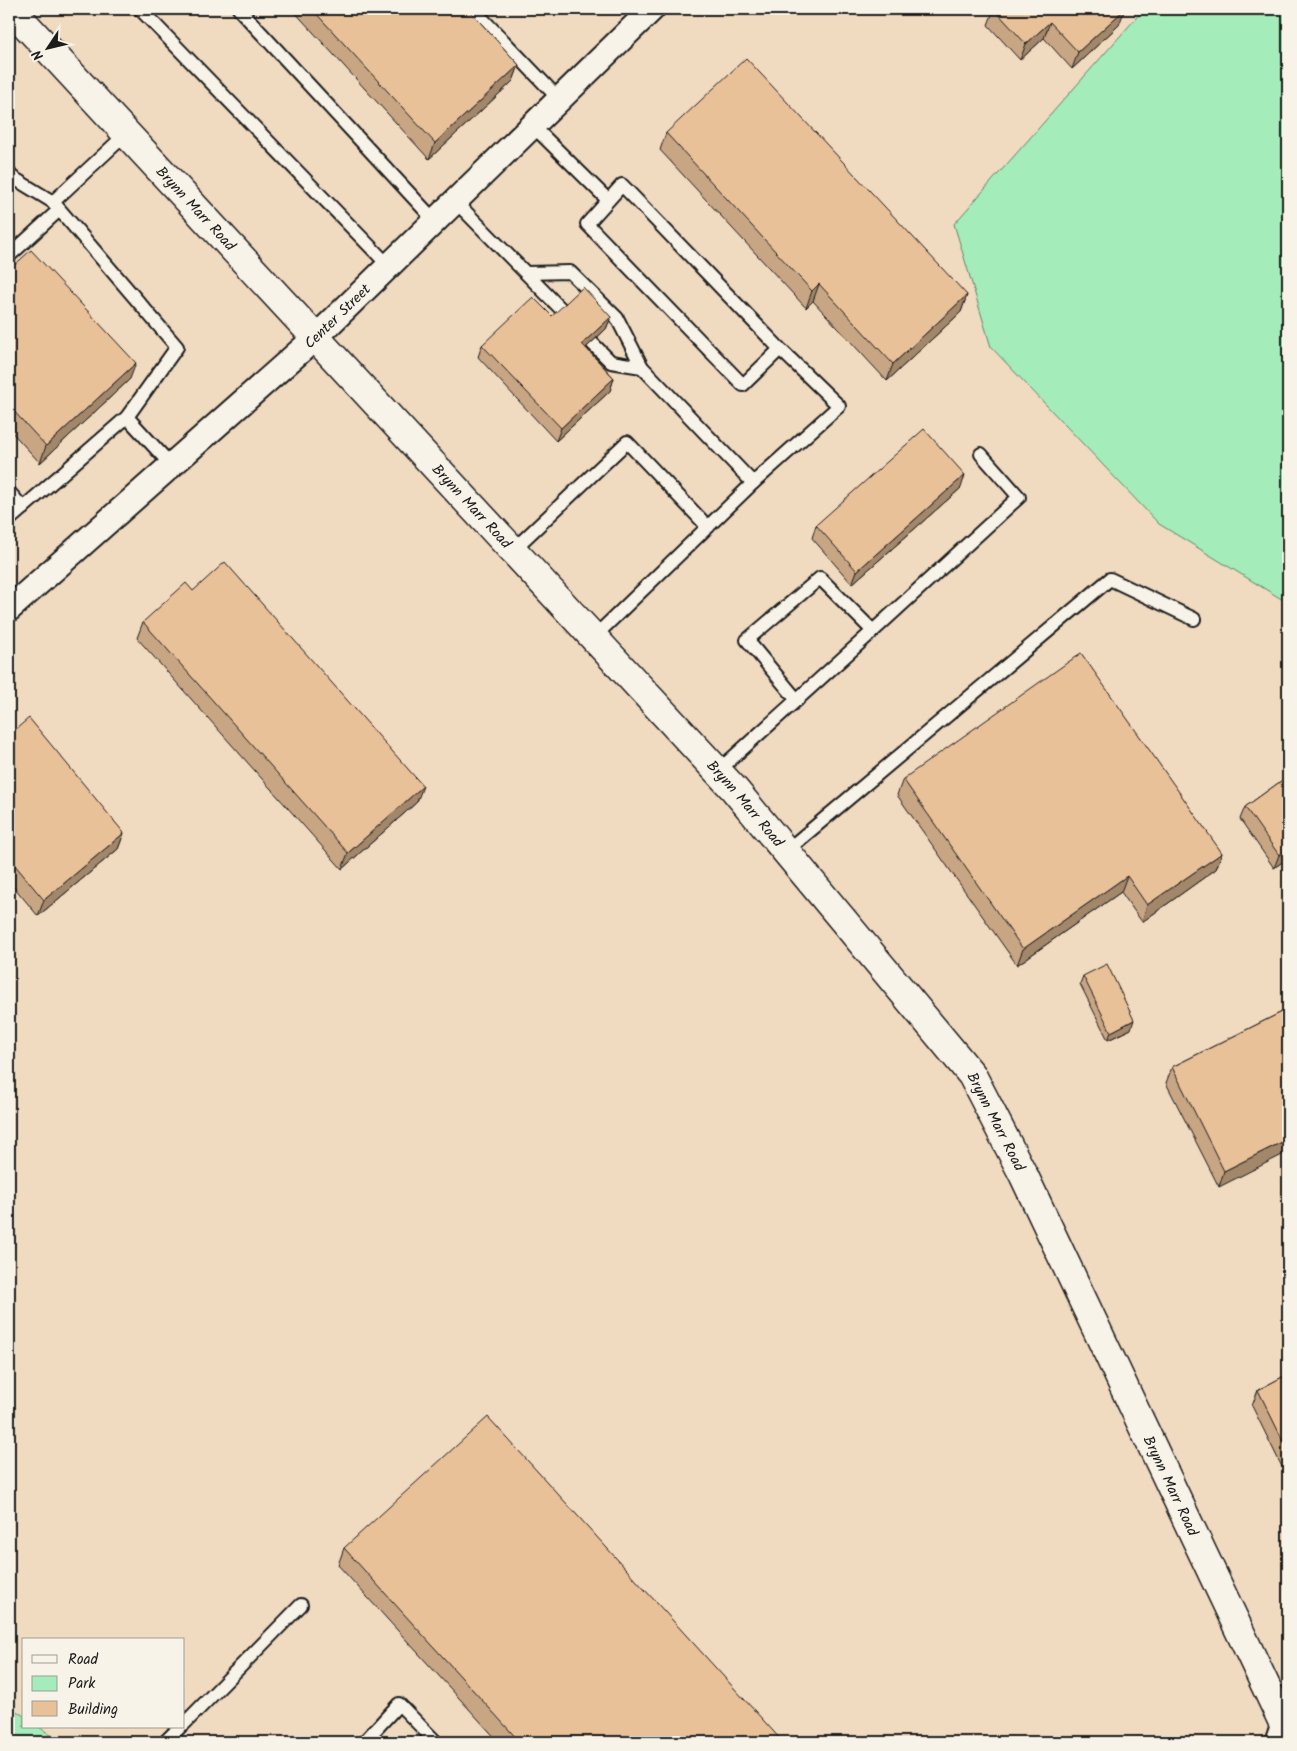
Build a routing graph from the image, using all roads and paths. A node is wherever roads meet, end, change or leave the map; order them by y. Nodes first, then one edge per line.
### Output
1 (140, 9) edge
2 (240, 9) edge
3 (473, 9) edge
4 (652, 9) edge
5 (15, 10) edge
6 (560, 100) junction
7 (533, 126) junction
8 (126, 134) junction
9 (10, 177) edge
10 (608, 200) junction
11 (455, 201) junction
12 (56, 206) junction
13 (435, 221) junction
14 (9, 256) edge
15 (389, 266) junction
16 (526, 272) junction
17 (565, 313) edge
18 (315, 338) junction
19 (592, 343) edge
20 (780, 349) junction
21 (642, 367) junction
22 (127, 417) junction
23 (981, 454) dead end
24 (171, 466) junction
25 (753, 483) junction
26 (9, 492) edge
27 (23, 508) junction
28 (9, 520) edge
29 (708, 527) junction
30 (512, 550) junction
31 (9, 609) edge
32 (1194, 619) dead end
33 (873, 631) junction
34 (593, 638) junction
35 (797, 700) junction
36 (718, 771) junction
37 (786, 852) junction
38 (301, 1605) dead end
39 (185, 1723) edge
40 (1284, 1724) edge
41 (179, 1728) edge
42 (167, 1742) edge
43 (364, 1742) edge
44 (436, 1742) edge
45 (1271, 1742) edge

1 - 15 lane
2 - 13 lane
3 - 6 lane
4 - 6 street, Center Street
5 - 8 street, Brynn Marr Road
6 - 7 street, Center Street
7 - 10 lane
7 - 11 street, Center Street
8 - 12 lane
8 - 18 street, Brynn Marr Road
9 - 12 lane
10 - 20 lane
10 - 20 lane
11 - 13 street, Center Street
11 - 16 lane
12 - 14 lane
12 - 22 lane
13 - 15 street, Center Street
15 - 18 street, Center Street
16 - 17 lane
16 - 21 lane
18 - 24 street, Center Street
18 - 30 street, Brynn Marr Road
19 - 21 lane
20 - 25 lane
21 - 25 lane
22 - 24 lane
22 - 27 lane
23 - 33 lane
24 - 31 street, Center Street
25 - 29 lane
26 - 27 lane
27 - 28 lane
29 - 30 lane
29 - 34 lane
30 - 34 street, Brynn Marr Road
32 - 37 lane
33 - 35 lane
33 - 35 lane
34 - 36 street, Brynn Marr Road
35 - 36 lane
36 - 37 street, Brynn Marr Road
37 - 40 street, Brynn Marr Road
38 - 39 lane
40 - 45 lane
41 - 42 lane
43 - 44 lane

